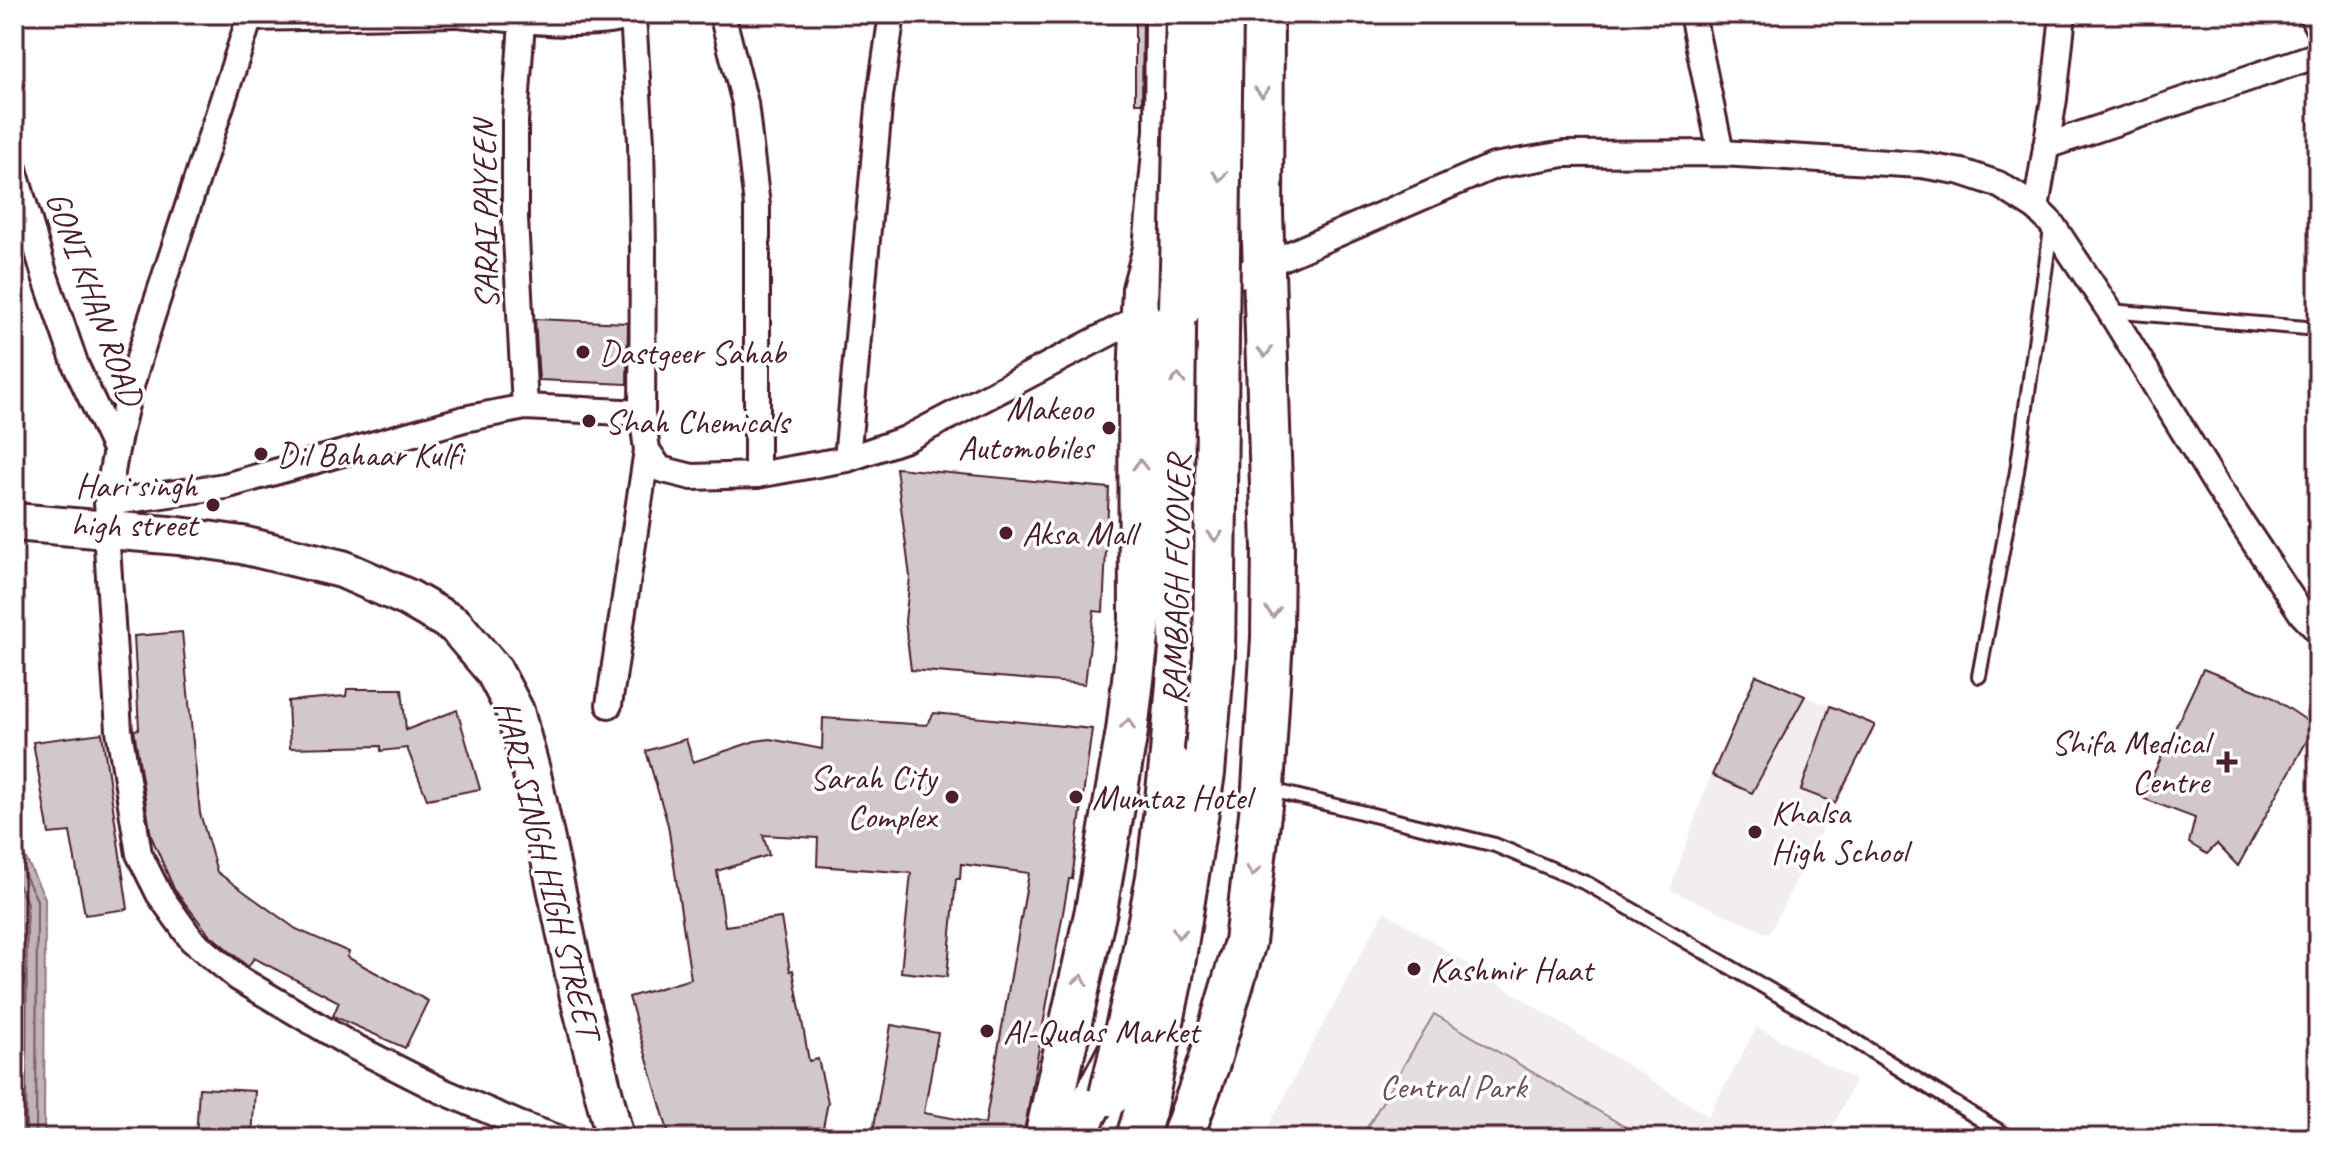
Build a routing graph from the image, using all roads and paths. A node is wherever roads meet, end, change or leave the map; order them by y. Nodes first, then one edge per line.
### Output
1 (414, 14) edge
2 (457, 14) edge
3 (722, 14) edge
4 (892, 14) edge
5 (1166, 14) edge
6 (1187, 14) edge
7 (1222, 14) edge
8 (1263, 14) edge
9 (1692, 14) edge
10 (2063, 14) edge
11 (2311, 14) edge
12 (250, 16) edge
13 (622, 16) edge
14 (522, 22) junction
15 (2318, 28) edge
16 (2318, 55) edge
17 (2046, 146) junction
18 (1721, 153) junction
19 (14, 169) edge
20 (2044, 216) junction
21 (1263, 266) junction
22 (2109, 310) junction
23 (1142, 315) junction
24 (2318, 329) edge
25 (525, 407) junction
26 (642, 413) junction
27 (115, 449) junction
28 (647, 450) junction
29 (847, 459) junction
30 (757, 475) junction
31 (107, 517) junction
32 (22, 522) edge
33 (2313, 615) edge
34 (1979, 676) dead end
35 (609, 705) dead end
36 (1263, 788) junction
37 (1122, 1046) junction
38 (1141, 1124) edge
39 (558, 1138) edge
40 (615, 1138) edge
41 (1045, 1138) edge
42 (1073, 1138) edge
43 (1097, 1138) edge
44 (1182, 1138) edge
45 (2010, 1138) edge

1 - 2 street
1 - 12 street
2 - 14 street
3 - 30 street
4 - 29 street
5 - 23 main road
37 -> 6 main road, RAMBAGH FLYOVER, bridge
7 -> 38 main road, RAMBAGH FLYOVER, bridge
8 -> 21 main road
9 - 18 street
10 - 17 street
11 - 15 street
12 - 27 street
13 - 14 street
13 - 26 street
14 - 25 street, SARAI PAYEEN
16 - 17 street
17 - 20 street
18 - 20 street
18 - 21 street
19 - 27 street, GONI KHAN ROAD
20 - 22 street
20 - 34 lane
21 - 23 street
21 -> 36 main road
22 - 24 lane
22 - 33 street
23 - 29 street
41 -> 23 main road
25 - 26 street
25 - 31 street
26 - 28 street
27 - 31 street
28 - 30 street
28 - 35 street
29 - 30 street
31 - 32 main road, HARI SINGH HIGH STREET
31 - 39 street
31 - 40 main road, HARI SINGH HIGH STREET
36 -> 44 main road
36 - 45 lane
37 - 42 main road, bridge
37 - 43 main road, RAMBAGH FLYOVER, bridge

